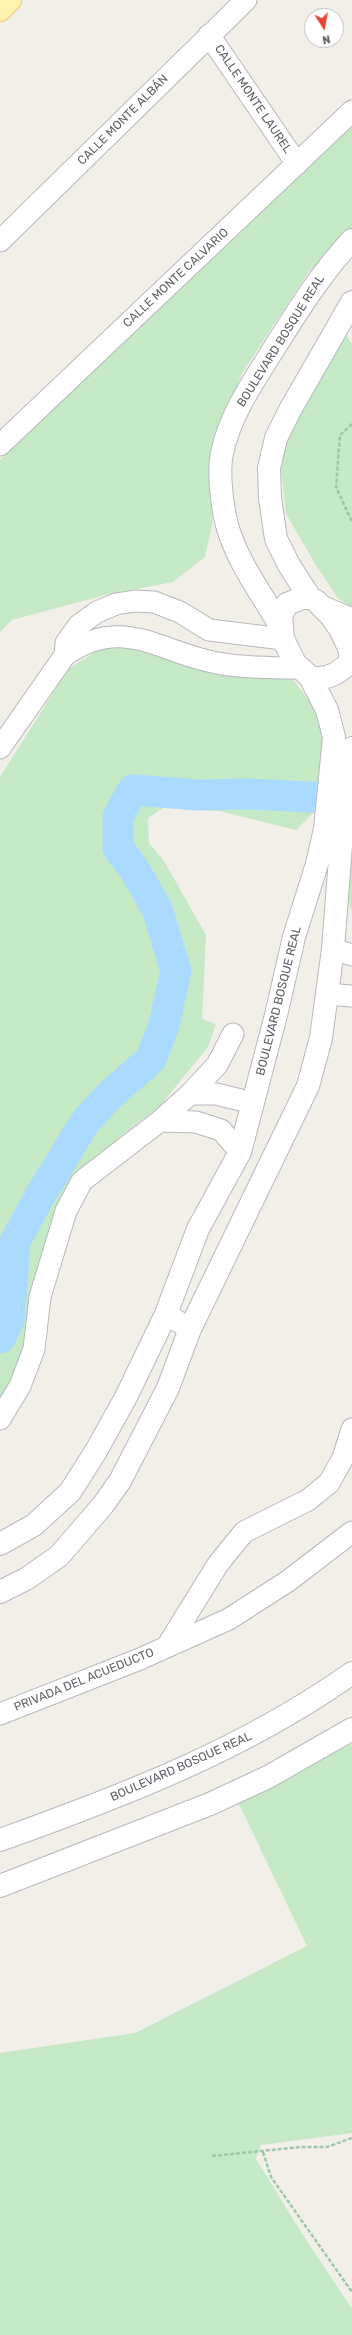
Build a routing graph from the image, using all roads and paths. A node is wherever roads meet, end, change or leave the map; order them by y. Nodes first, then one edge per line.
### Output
1 (10, 0) edge
2 (246, 0) edge
3 (0, 10) edge
4 (209, 35) junction
5 (352, 111) edge
6 (297, 164) junction
7 (352, 240) edge
8 (0, 241) edge
9 (352, 302) edge
10 (352, 424) edge
11 (0, 445) edge
12 (352, 522) edge
13 (315, 602) junction
14 (352, 619) edge
15 (209, 630) junction
16 (282, 632) junction
17 (351, 654) edge
18 (65, 655) junction
19 (203, 660) junction
20 (305, 673) junction
21 (0, 748) edge
22 (352, 748) edge
23 (333, 831) junction
24 (343, 952) edge
25 (327, 994) junction
26 (352, 996) edge
27 (233, 1034) dead end
28 (190, 1094) junction
29 (253, 1103) junction
30 (160, 1121) junction
31 (240, 1152) junction
32 (166, 1314) junction
33 (190, 1329) junction
34 (0, 1419) edge
35 (352, 1429) edge
36 (352, 1532) edge
37 (0, 1544) edge
38 (0, 1592) edge
39 (168, 1645) junction
40 (352, 1673) edge
41 (0, 1714) edge
42 (352, 1729) edge
43 (0, 1840) edge
44 (0, 1886) edge
45 (352, 2138) edge
46 (263, 2152) junction
47 (212, 2156) dead end
48 (352, 2292) edge

1 - 3 main road
2 - 4 street, CALLE MONTE ALBÁN
4 - 6 street, CALLE MONTE LAUREL
4 - 8 street, CALLE MONTE ALBÁN
5 - 6 street, CALLE MONTE CALVARIO
6 - 11 street, CALLE MONTE CALVARIO
7 - 16 street, BOULEVARD BOSQUE REAL
9 - 13 street
10 - 12 path
13 - 14 street
13 - 16 street
13 - 17 street
15 - 16 street
15 - 18 street
15 - 19 street
16 - 20 street
17 - 20 street
18 - 19 street
18 - 21 street
19 - 20 street
20 - 23 street, BOULEVARD BOSQUE REAL
22 - 23 street, BOULEVARD BOSQUE REAL
23 - 24 street, BOULEVARD BOSQUE REAL
23 - 29 street, BOULEVARD BOSQUE REAL
24 - 25 street, BOULEVARD BOSQUE REAL
25 - 26 street
25 - 33 street, BOULEVARD BOSQUE REAL
27 - 28 street
28 - 29 street
28 - 30 street
29 - 31 street, BOULEVARD BOSQUE REAL
30 - 31 street
30 - 34 street
31 - 32 street, BOULEVARD BOSQUE REAL
32 - 33 street
32 - 37 street, BOULEVARD BOSQUE REAL
33 - 38 street, BOULEVARD BOSQUE REAL
35 - 39 street, PRIVADA DEL ACUEDUCTO
36 - 39 street, PRIVADA DEL ACUEDUCTO
39 - 41 street, PRIVADA DEL ACUEDUCTO
40 - 43 street, BOULEVARD BOSQUE REAL
42 - 44 street
45 - 46 path
46 - 47 path
46 - 48 path

